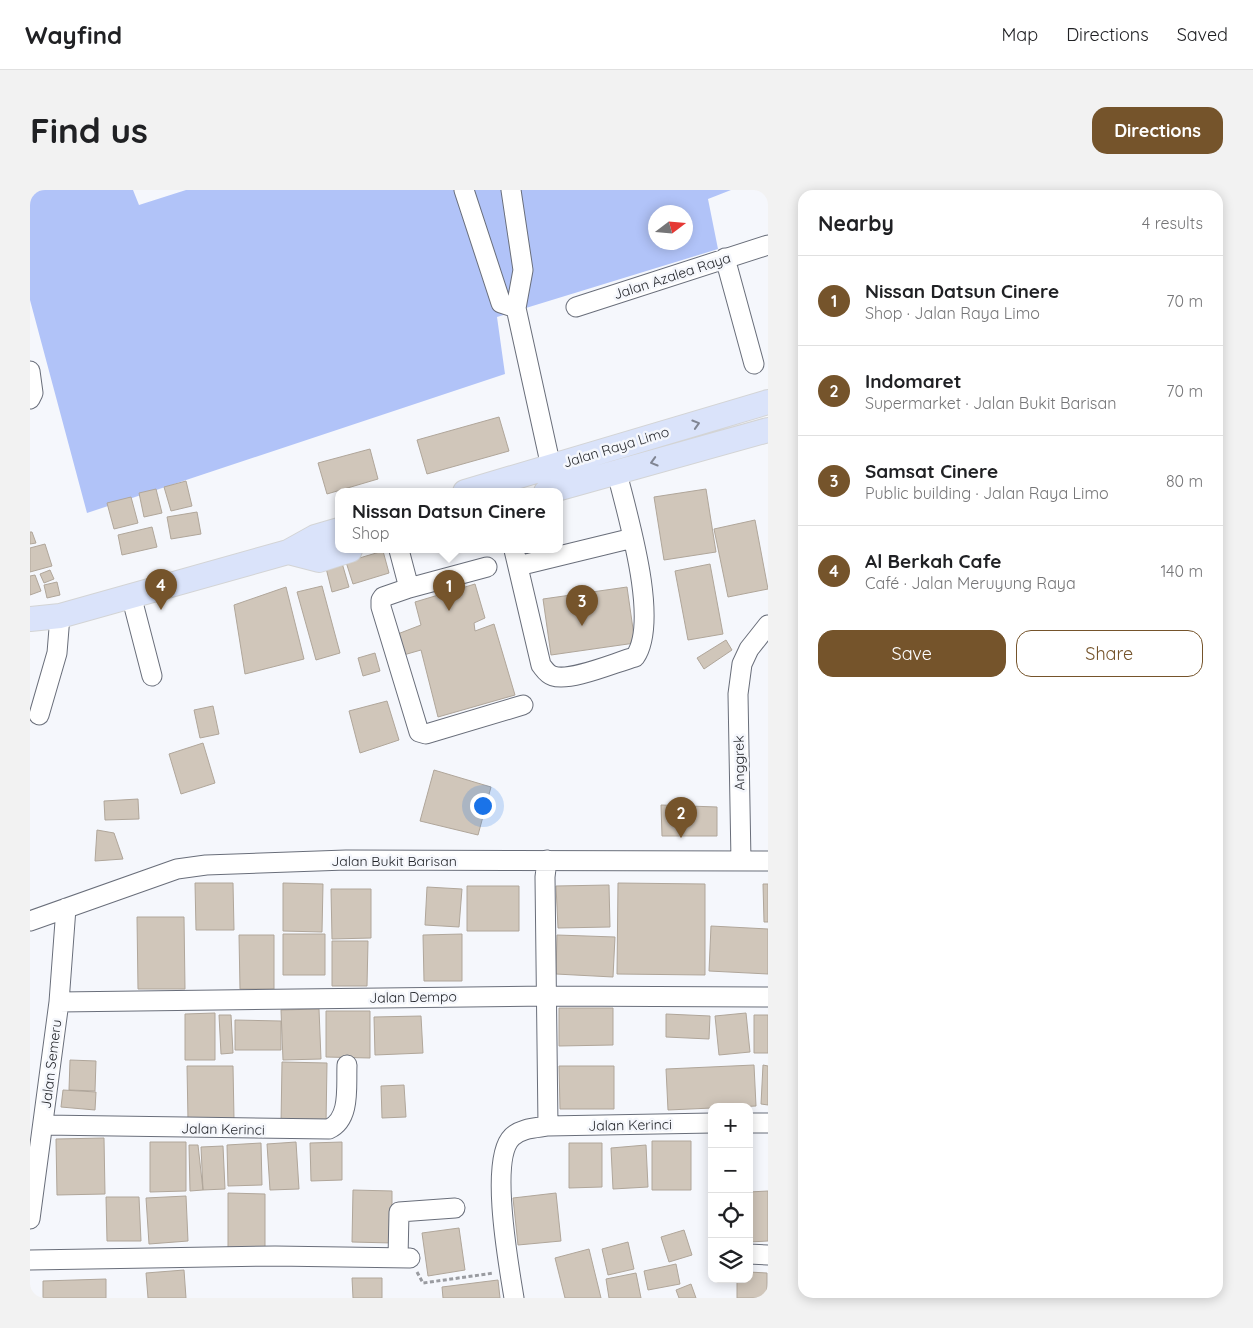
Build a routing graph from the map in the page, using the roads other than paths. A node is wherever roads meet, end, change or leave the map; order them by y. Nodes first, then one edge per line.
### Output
1 (464, 190) edge
2 (511, 190) edge
3 (768, 245) edge
4 (725, 258) junction
5 (576, 307) dead end
6 (516, 308) junction
7 (754, 364) dead end
8 (30, 371) edge
9 (30, 399) edge
10 (768, 402) edge
11 (768, 430) edge
12 (603, 451) junction
13 (552, 467) junction
14 (614, 474) junction
15 (497, 488) edge
16 (561, 488) edge
17 (335, 531) edge
18 (633, 538) junction
19 (563, 550) edge
20 (288, 552) junction
21 (341, 553) edge
22 (400, 553) edge
23 (545, 553) edge
24 (516, 558) edge
25 (487, 567) dead end
26 (409, 588) junction
27 (131, 595) junction
28 (60, 616) junction
29 (30, 619) edge
30 (768, 626) edge
31 (152, 676) dead end
32 (523, 705) dead end
33 (39, 715) dead end
34 (547, 860) junction
35 (741, 861) junction
36 (768, 861) edge
37 (66, 908) junction
38 (30, 921) edge
39 (548, 996) junction
40 (768, 997) edge
41 (59, 1002) junction
42 (348, 1065) dead end
43 (708, 1123) edge
44 (753, 1123) edge
45 (768, 1123) edge
46 (44, 1125) junction
47 (548, 1126) junction
48 (454, 1208) dead end
49 (30, 1219) edge
50 (753, 1254) edge
51 (768, 1255) edge
52 (30, 1260) edge
53 (514, 1298) edge

1 - 6 street
2 - 6 street
3 - 4 street, Jalan Azalea Raya
4 - 5 street, Jalan Azalea Raya
4 - 7 street
6 - 13 street
8 - 9 street
12 -> 10 main road, Jalan Raya Limo
11 -> 14 main road, Jalan Raya Limo
12 - 13 main road, Jalan Raya Limo
12 - 14 main road
13 - 15 main road, Jalan Raya Limo
14 - 16 main road, Jalan Raya Limo
14 - 18 street
17 - 20 main road
18 - 19 street
18 - 24 street
20 - 21 main road
20 - 27 main road
22 - 26 street
23 - 24 street
25 - 26 street
26 - 32 street
27 - 28 main road
27 - 31 street
28 - 29 main road
28 - 33 street
30 - 35 street, Anggrek
34 - 35 street, Jalan Bukit Barisan
34 - 37 street, Jalan Bukit Barisan
34 - 39 street
35 - 36 street, Jalan Bukit Barisan
37 - 38 street, Jalan Bukit Barisan
37 - 41 street, Jalan Semeru
39 - 40 street, Jalan Dempo
39 - 41 street, Jalan Dempo
39 - 47 street
41 - 46 street, Jalan Semeru
42 - 46 street, Jalan Kerinci
43 - 47 street, Jalan Kerinci
44 - 45 street
46 - 49 street, Jalan Semeru
47 - 53 street, Jalan Kerinci
48 - 52 street
50 - 51 street

